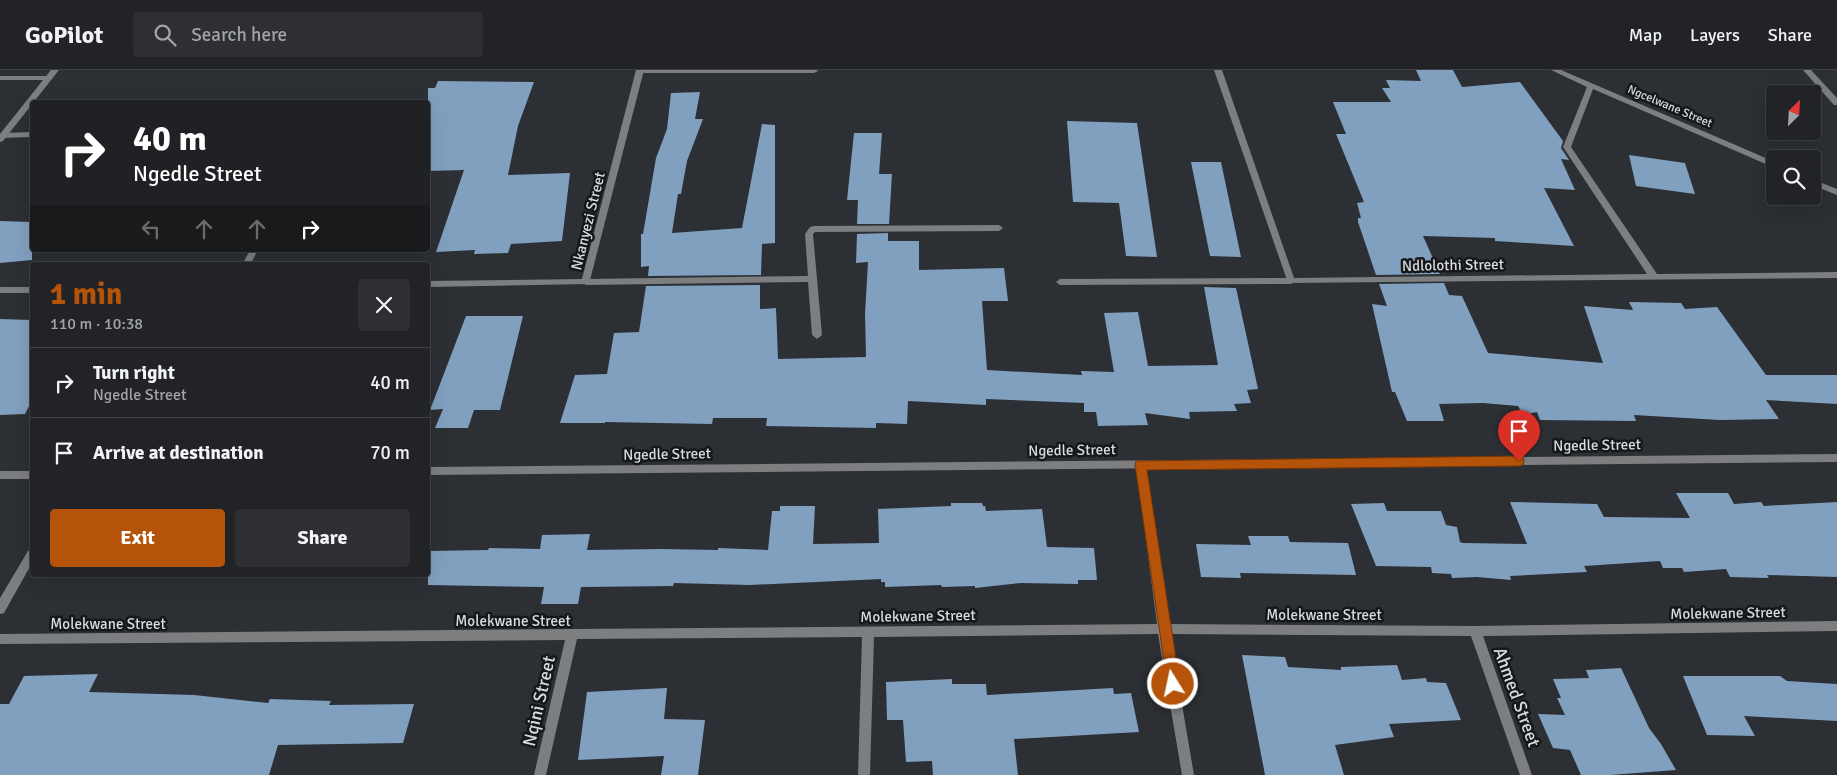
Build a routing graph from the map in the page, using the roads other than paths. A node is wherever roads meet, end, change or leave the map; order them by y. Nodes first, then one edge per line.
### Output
1 (55, 70) edge
2 (1218, 70) edge
3 (1555, 70) edge
4 (1807, 70) edge
5 (640, 71) edge
6 (814, 71) edge
7 (0, 78) edge
8 (49, 78) junction
9 (1591, 86) junction
10 (31, 100) edge
11 (30, 101) edge
12 (1837, 103) edge
13 (30, 134) edge
14 (1, 137) edge
15 (1766, 161) edge
16 (1821, 186) edge
17 (1837, 192) edge
18 (999, 228) dead end
19 (1837, 275) edge
20 (1654, 277) junction
21 (811, 279) junction
22 (1292, 280) junction
23 (586, 282) junction
24 (1060, 282) dead end
25 (430, 284) edge
26 (0, 290) edge
27 (30, 290) edge
28 (817, 335) dead end
29 (1837, 458) edge
30 (1141, 465) junction
31 (430, 471) edge
32 (0, 475) edge
33 (30, 475) edge
34 (30, 557) edge
35 (0, 609) edge
36 (1837, 626) edge
37 (1163, 629) junction
38 (868, 631) junction
39 (1475, 631) junction
40 (572, 635) junction
41 (0, 639) edge
42 (540, 775) edge
43 (864, 775) edge
44 (1188, 775) edge
45 (1526, 775) edge

1 - 8 street
2 - 22 street
3 - 9 street, Ngcelwane Street
4 - 12 street
5 - 6 street
5 - 23 street, Nkanyezi Street
7 - 8 street
8 - 10 street
9 - 15 street, Ngcelwane Street
9 - 20 street
11 - 14 street
13 - 14 street
16 - 17 street
18 - 21 street
19 - 20 street, Ndlolothi Street
20 - 22 street, Ndlolothi Street
21 - 23 street
21 - 28 street
22 - 24 street, Ndlolothi Street
23 - 25 street, Nkanyezi Street
26 - 27 street
29 - 30 street, Ngedle Street
30 - 31 street, Ngedle Street
30 - 37 street
32 - 33 street
34 - 35 street
36 - 39 street, Molekwane Street
37 - 38 street, Molekwane Street
37 - 39 street, Molekwane Street
37 - 44 street
38 - 40 street, Molekwane Street
38 - 43 street
39 - 45 street, Ahmed Street
40 - 41 street, Molekwane Street
40 - 42 street, Nqini Street

